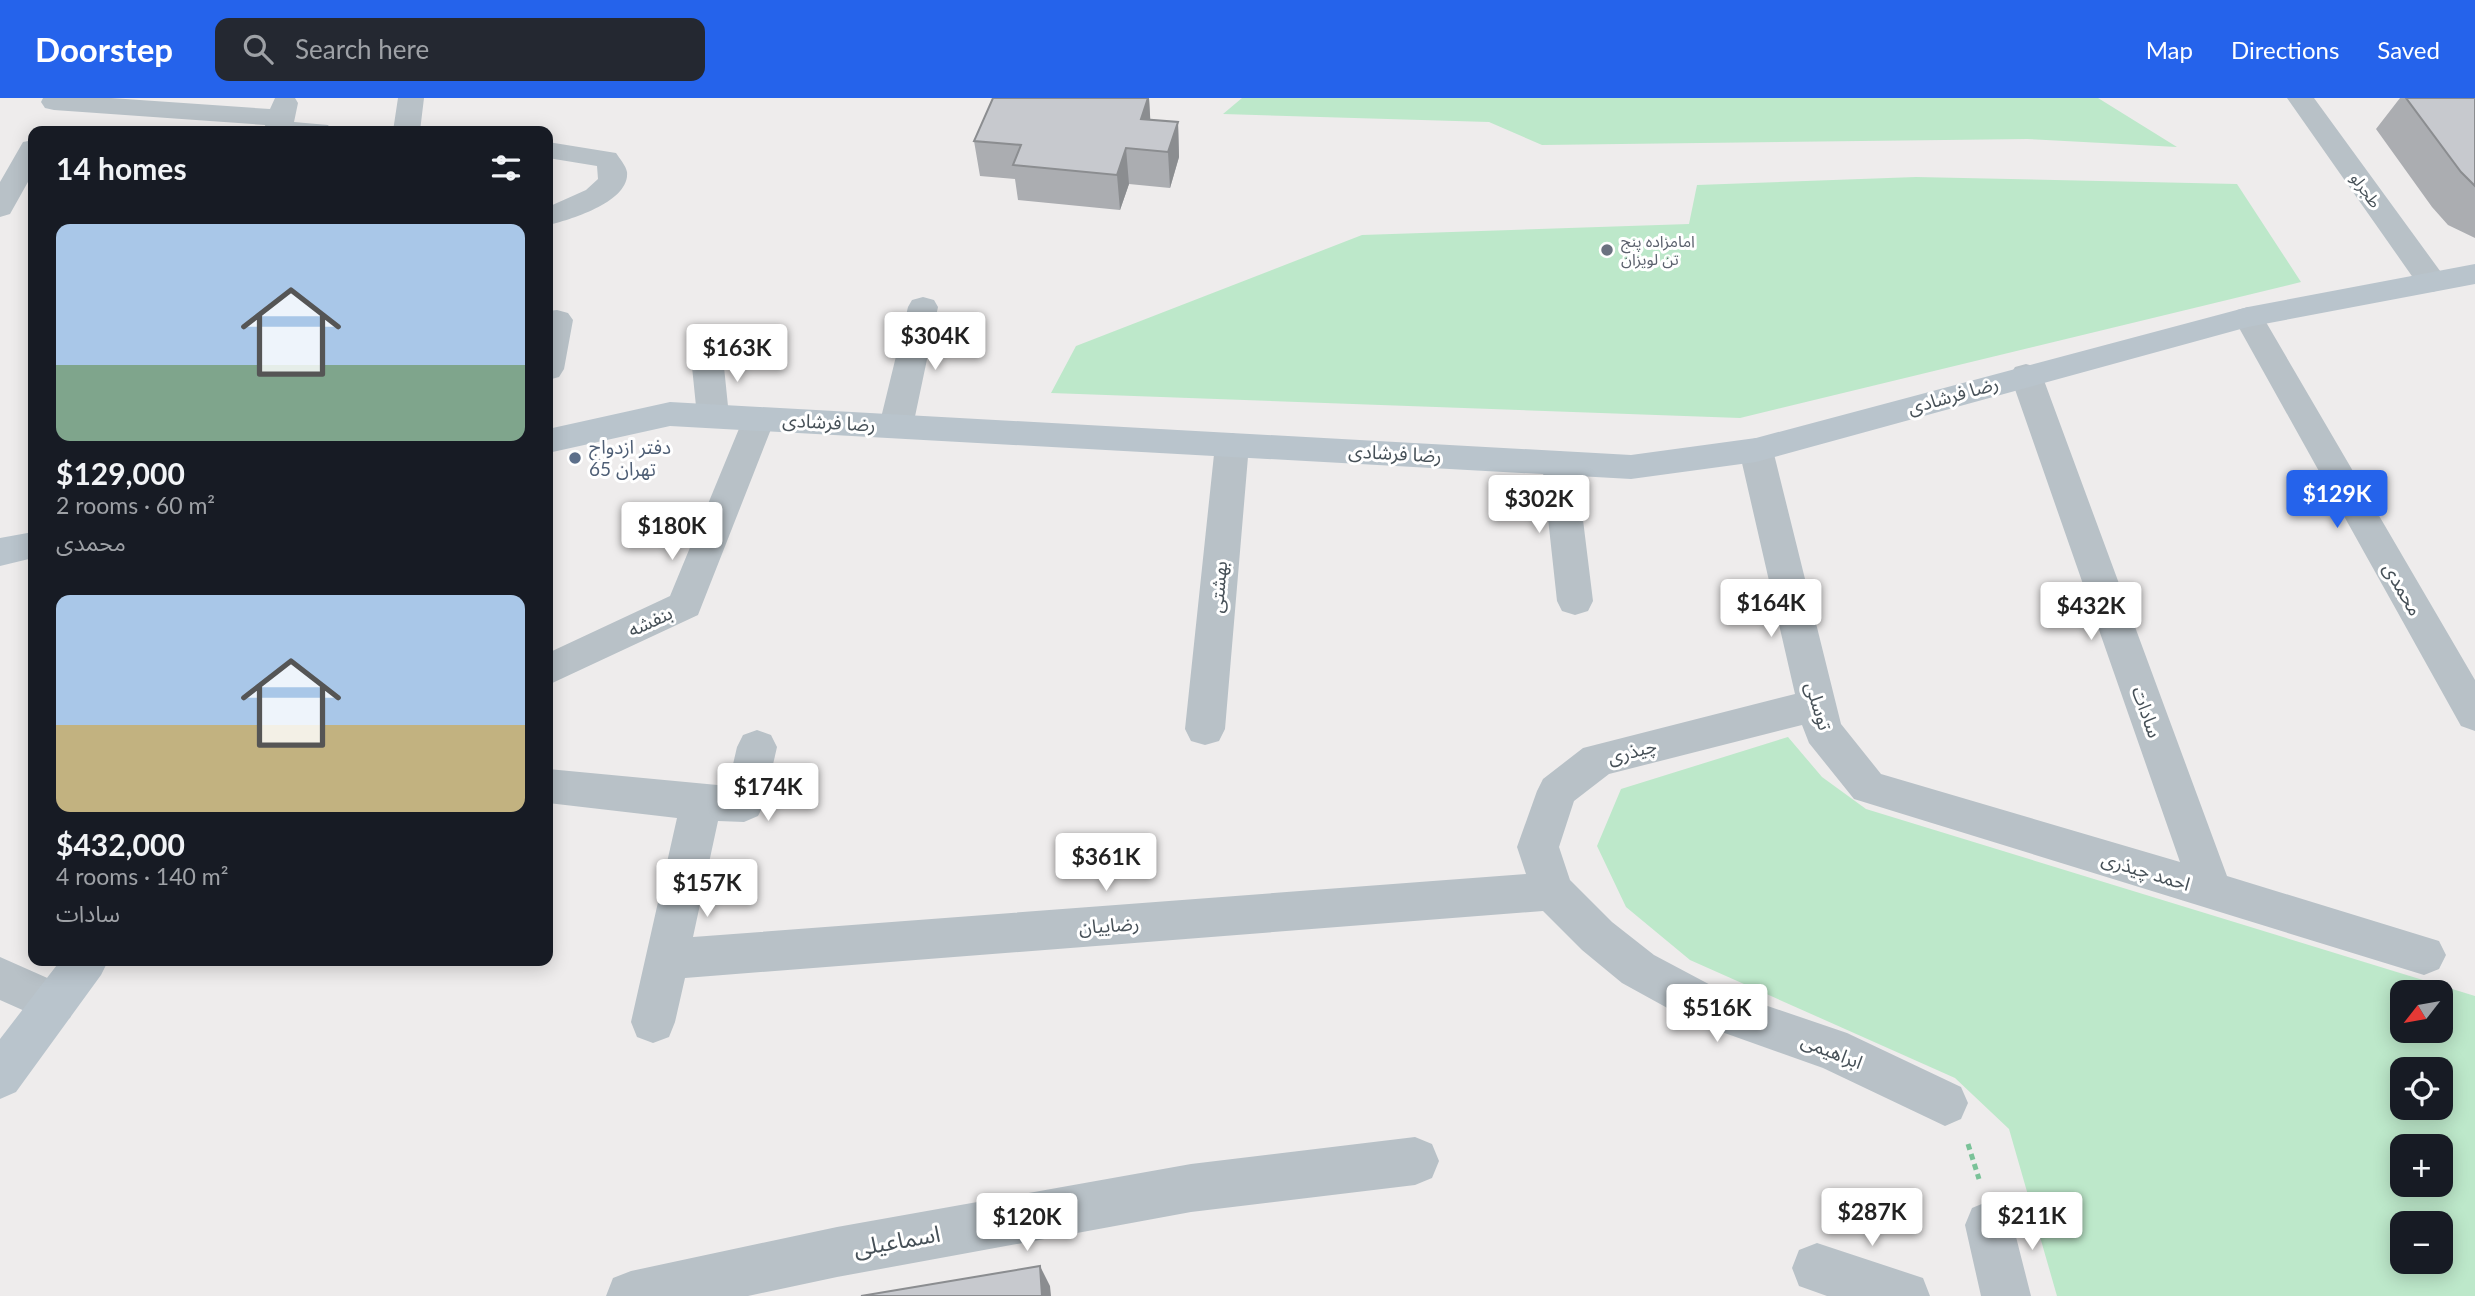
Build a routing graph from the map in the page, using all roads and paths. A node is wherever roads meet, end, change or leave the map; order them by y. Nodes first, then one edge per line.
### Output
1 (411, 98) edge
2 (2300, 98) edge
3 (55, 100) edge
4 (283, 108) edge
5 (44, 126) edge
6 (279, 126) edge
7 (408, 126) edge
8 (553, 151) edge
9 (28, 158) edge
10 (0, 208) edge
11 (553, 214) edge
12 (2475, 274) edge
13 (2432, 282) junction
14 (923, 306) dead end
15 (2248, 317) junction
16 (553, 320) edge
17 (553, 344) edge
18 (707, 357) dead end
19 (2026, 375) junction
20 (713, 416) junction
21 (759, 419) junction
22 (896, 426) junction
23 (553, 439) edge
24 (1231, 444) junction
25 (1756, 450) junction
26 (1559, 463) junction
27 (28, 546) edge
28 (0, 552) edge
29 (1575, 601) dead end
30 (553, 668) edge
31 (1817, 705) junction
32 (2475, 715) edge
33 (1205, 729) dead end
34 (757, 747) dead end
35 (1868, 786) joint
36 (553, 787) edge
37 (701, 803) junction
38 (2211, 890) junction
39 (1552, 891) junction
40 (2424, 955) dead end
41 (666, 960) junction
42 (82, 966) edge
43 (0, 978) edge
44 (54, 1003) junction
45 (653, 1022) dead end
46 (0, 1076) edge
47 (1945, 1103) joint
48 (1415, 1161) dead end
49 (1989, 1225) joint
50 (1817, 1268) dead end
51 (631, 1296) edge
52 (1905, 1296) edge
53 (2006, 1296) edge

1 - 7 street
2 - 13 street, طجرلو
3 - 4 street
3 - 5 street
4 - 6 street
8 - 11 street
9 - 10 street
12 - 13 main road, رضا فرشادی
13 - 15 main road, رضا فرشادی
14 - 22 street
15 - 19 main road, رضا فرشادی
15 - 32 street, محمدی
16 - 17 street
18 - 20 street
19 - 25 main road, رضا فرشادی
19 - 38 street, سادات
20 - 21 main road, رضا فرشادی
20 - 23 main road, رضا فرشادی
21 - 22 main road, رضا فرشادی
21 - 30 street, بنفشه
22 - 24 main road, رضا فرشادی
24 - 26 main road, رضا فرشادی
24 - 33 street, بهشتی
25 - 26 main road, رضا فرشادی
25 - 31 street, توسلی
26 - 29 street
27 - 28 main road
31 - 35 street, توسلی
31 - 39 street, چیذری
34 - 37 street
35 - 38 street, احمد چیذری
36 - 37 street
37 - 41 street
38 - 40 street, احمد چیذری
39 - 41 street, رضاییان
39 - 47 street, ابراهیمی
41 - 45 street
42 - 44 main road
43 - 44 street
44 - 46 main road
47 - 49 path
48 - 51 street, اسماعیلی
49 - 53 street
50 - 52 street

